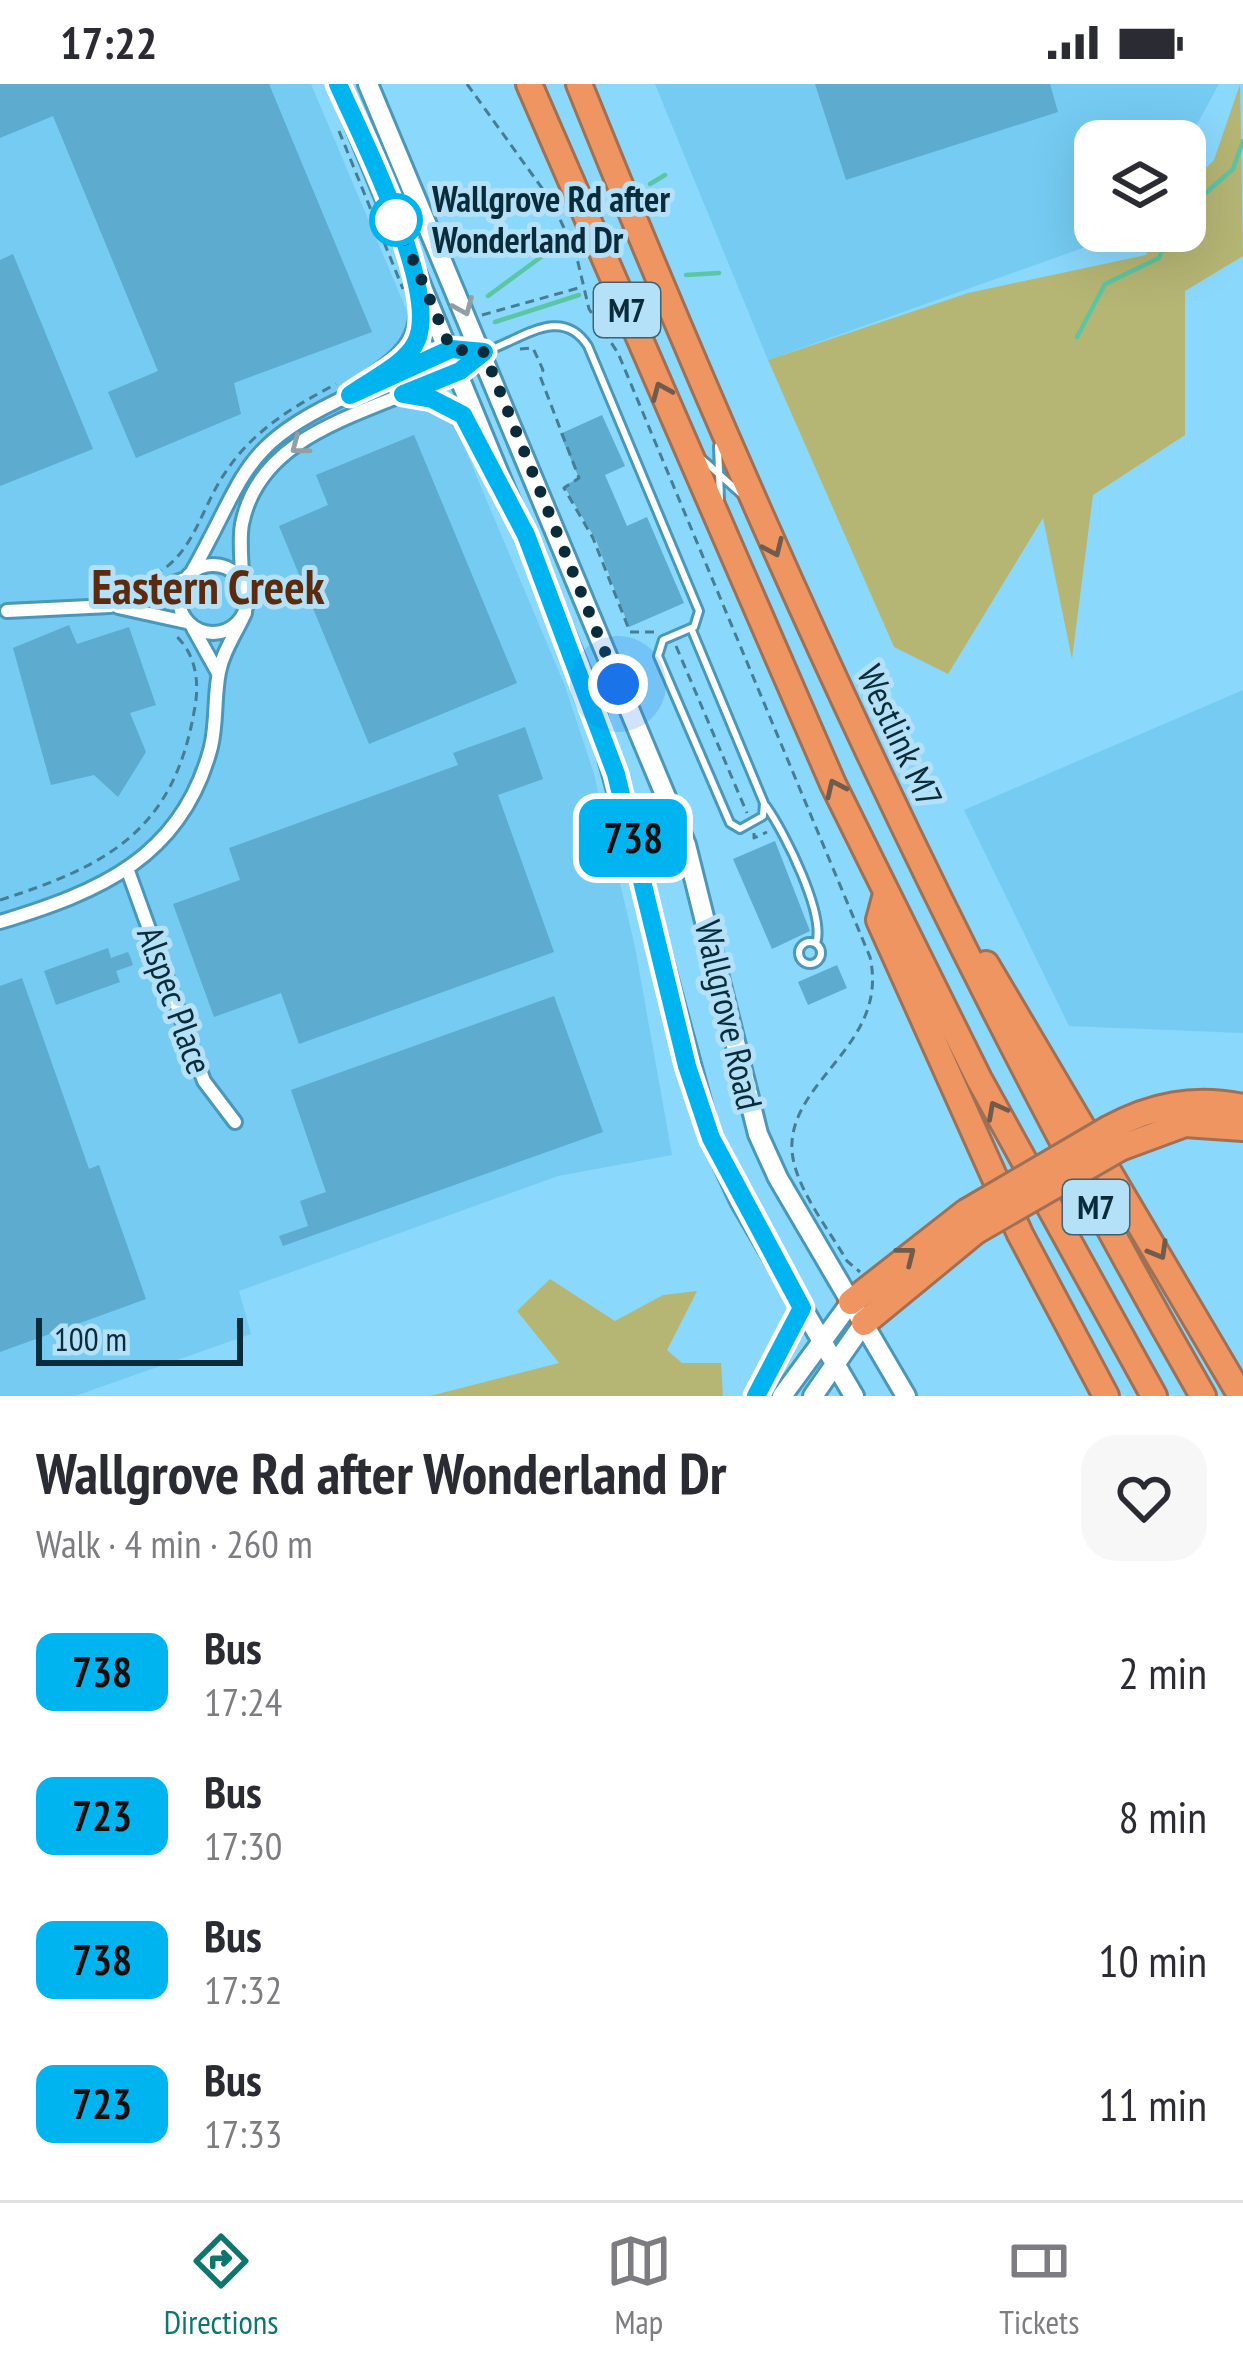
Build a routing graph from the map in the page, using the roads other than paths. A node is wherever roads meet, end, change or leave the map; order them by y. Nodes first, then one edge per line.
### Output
1 (338, 84) edge
2 (368, 84) edge
3 (529, 84) edge
4 (579, 84) edge
5 (595, 84) edge
6 (412, 257) junction
7 (681, 324) junction
8 (451, 349) junction
9 (484, 352) junction
10 (460, 371) junction
11 (346, 388) junction
12 (403, 394) junction
13 (719, 419) junction
14 (681, 439) junction
15 (718, 473) junction
16 (756, 508) junction
17 (526, 535) junction
18 (722, 538) junction
19 (188, 575) junction
20 (242, 580) junction
21 (110, 606) junction
22 (7, 610) dead end
23 (245, 613) junction
24 (189, 625) junction
25 (691, 628) junction
26 (218, 674) junction
27 (764, 803) junction
28 (128, 871) junction
29 (0, 922) edge
30 (816, 944) dead end
31 (1002, 1011) junction
32 (945, 1037) junction
33 (1243, 1107) edge
34 (235, 1122) dead end
35 (1243, 1129) edge
36 (1114, 1139) junction
37 (799, 1304) junction
38 (858, 1312) junction
39 (820, 1338) junction
40 (834, 1363) junction
41 (756, 1396) edge
42 (782, 1396) edge
43 (813, 1396) edge
44 (854, 1396) edge
45 (906, 1396) edge
46 (1106, 1396) edge
47 (1154, 1396) edge
48 (1203, 1396) edge
49 (1241, 1396) edge

1 - 6 main road, Wallgrove Road
2 -> 9 main road, Wallgrove Road
14 -> 3 highway, M7
4 - 7 highway, Westlink M7 / M7
5 - 7 highway
6 - 8 main road, Wallgrove Road
6 - 11 main road
7 - 13 highway, Westlink M7 / M7
8 - 9 street
8 - 10 main road, Wallgrove Road
8 - 11 street
9 - 10 street
9 - 25 lane
9 - 38 main road, Wallgrove Road
10 - 12 street
10 - 17 main road, Wallgrove Road
11 - 19 street
12 - 17 main road
12 -> 20 street
13 - 15 lane
13 - 16 highway, Westlink M7 / M7
14 - 15 lane
14 - 18 highway, M7
15 - 16 lane
15 - 18 lane
16 -> 31 highway, Westlink M7 / M7
17 - 37 main road, Wallgrove Road
32 -> 18 highway, M7
19 - 20 street
19 - 21 street
19 - 24 street
20 - 23 street
21 - 22 street
21 - 24 street
23 - 24 street
23 - 26 street
24 - 26 street
25 - 27 lane
25 - 27 lane
26 - 28 street
27 - 30 lane
28 - 29 street
28 - 34 street, Alspec Place
31 - 48 highway, M7
31 -> 49 highway
32 - 46 highway, M7
47 -> 32 highway, M7
33 - 36 highway
35 - 36 highway
36 - 38 highway, bridge
37 - 39 main road, Wallgrove Road
37 - 41 main road
38 - 39 main road
38 - 40 main road
38 - 45 main road, Wallgrove Road
39 - 40 main road, Wallgrove Road
39 - 42 main road
40 - 43 main road
40 - 44 main road, Wallgrove Road

